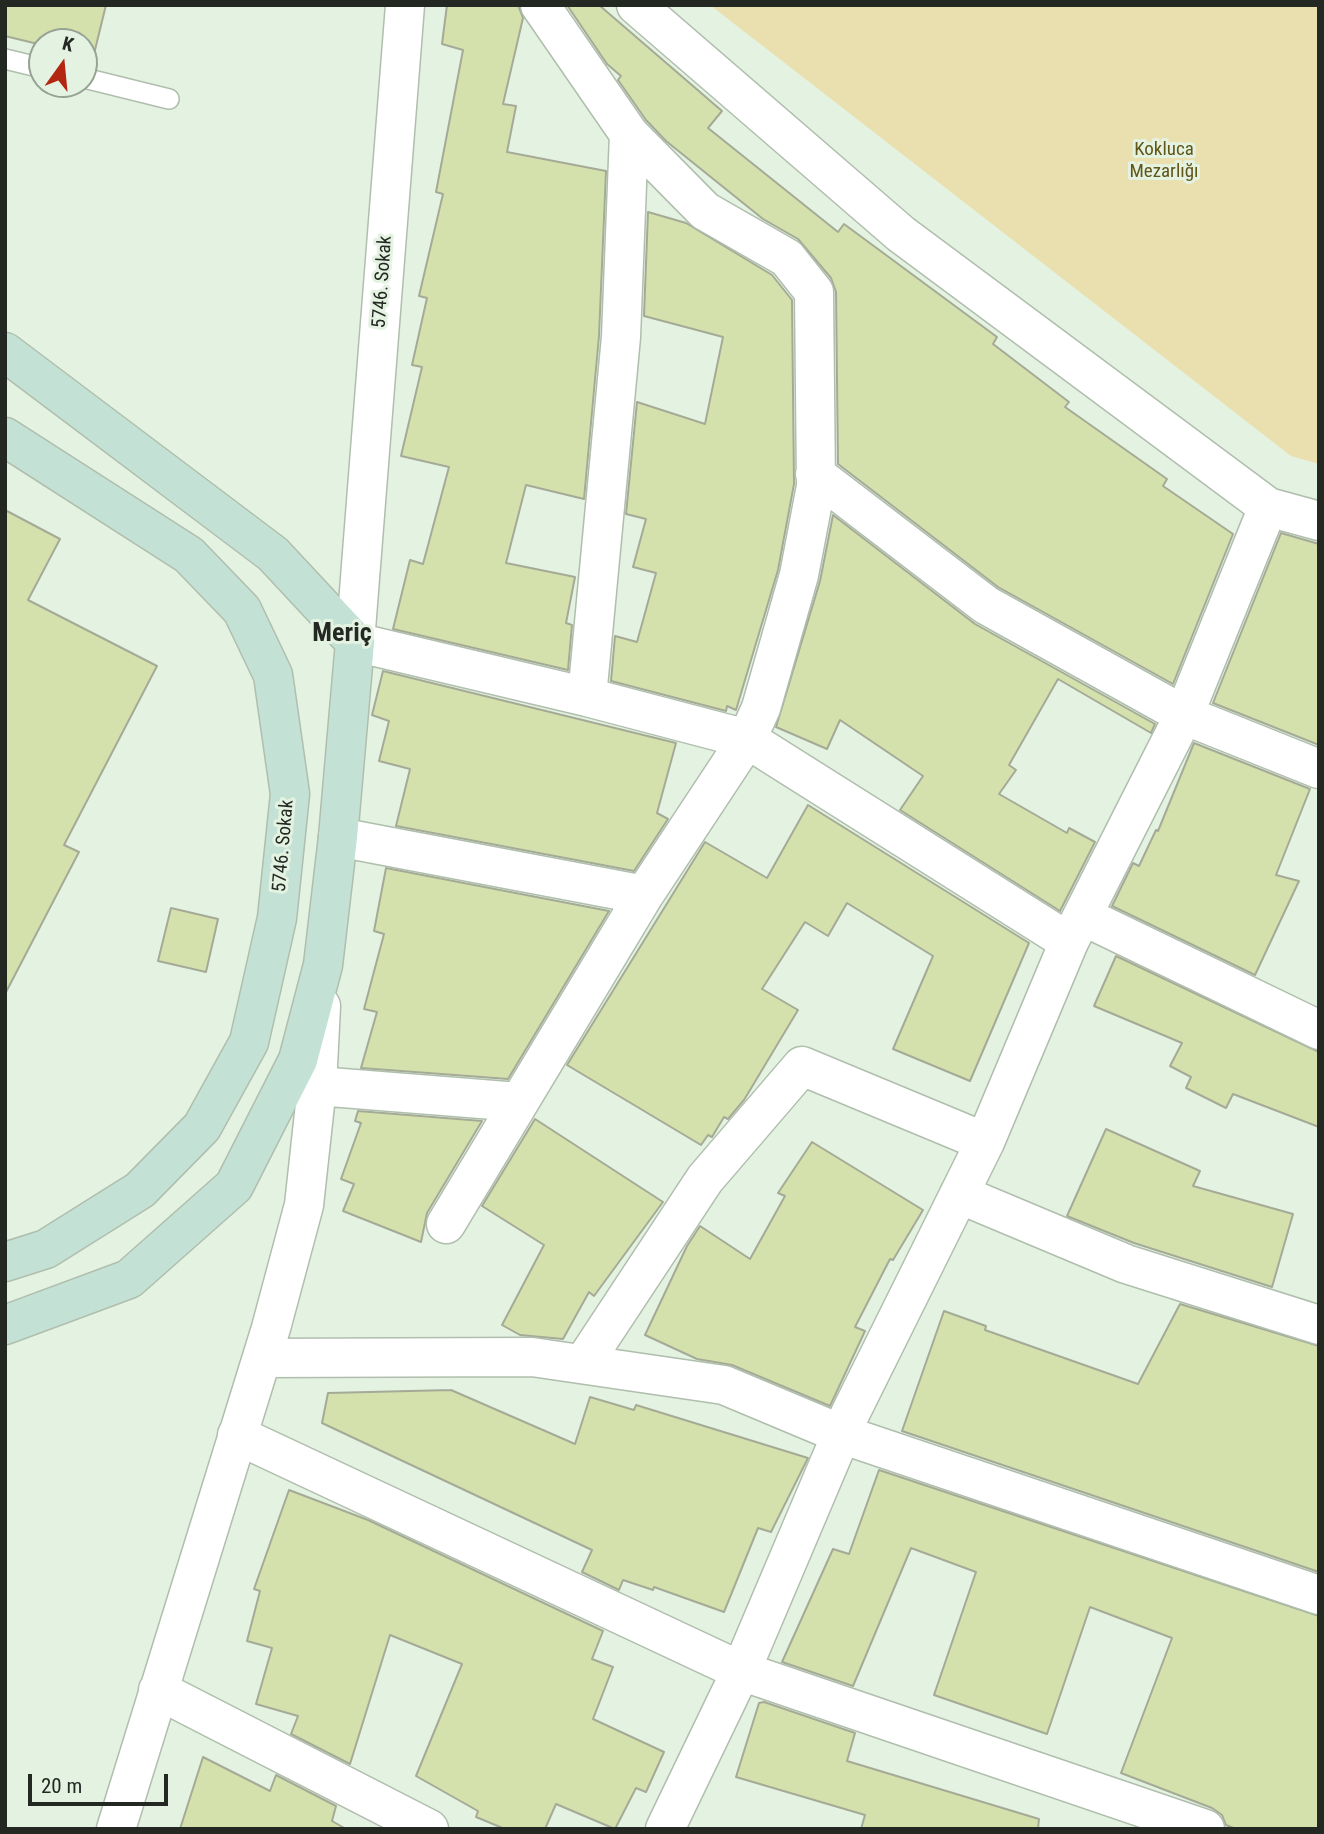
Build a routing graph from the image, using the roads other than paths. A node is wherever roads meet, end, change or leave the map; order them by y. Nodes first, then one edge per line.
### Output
1 (405, 5) edge
2 (540, 5) edge
3 (636, 5) edge
4 (5, 59) edge
5 (28, 65) edge
6 (98, 81) edge
7 (169, 99) dead end
8 (629, 134) junction
9 (5, 352) edge
10 (5, 436) edge
11 (815, 474) junction
12 (1268, 508) junction
13 (1319, 521) edge
14 (355, 642) junction
15 (587, 697) junction
16 (1184, 715) junction
17 (747, 739) junction
18 (1319, 769) edge
19 (338, 837) junction
20 (644, 895) junction
21 (1076, 929) junction
22 (323, 965) junction
23 (1319, 1030) edge
24 (317, 1086) junction
25 (519, 1102) junction
26 (985, 1142) junction
27 (959, 1194) junction
28 (446, 1224) dead end
29 (5, 1262) edge
30 (5, 1325) edge
31 (1319, 1325) edge
32 (262, 1358) junction
33 (583, 1364) junction
34 (841, 1434) junction
35 (237, 1435) junction
36 (1319, 1595) edge
37 (741, 1671) junction
38 (158, 1690) junction
39 (116, 1829) edge
40 (429, 1829) edge
41 (665, 1829) edge
42 (1205, 1829) edge

1 - 14 street, 5746. Sokak
2 - 8 street
3 - 12 street
4 - 5 lane
6 - 7 lane
8 - 11 street
8 - 15 street
9 - 14 main road
10 - 29 main road, 5746. Sokak
11 - 16 street
11 - 17 street
12 - 13 street
12 - 16 street
14 - 15 street
14 - 19 main road
15 - 17 street
16 - 18 street
16 - 21 street
17 - 20 street
17 - 21 street
19 - 20 street
19 - 22 main road
20 - 25 street
21 - 23 street
21 - 26 street
22 - 24 street
22 - 30 main road
24 - 25 street
24 - 32 street
25 - 28 street
26 - 27 street
26 - 33 street
27 - 31 street
27 - 34 street
32 - 33 street
32 - 35 street
33 - 34 street
34 - 36 street
34 - 37 street
35 - 37 street
35 - 38 street
37 - 41 street
37 - 42 street
38 - 39 street
38 - 40 street

